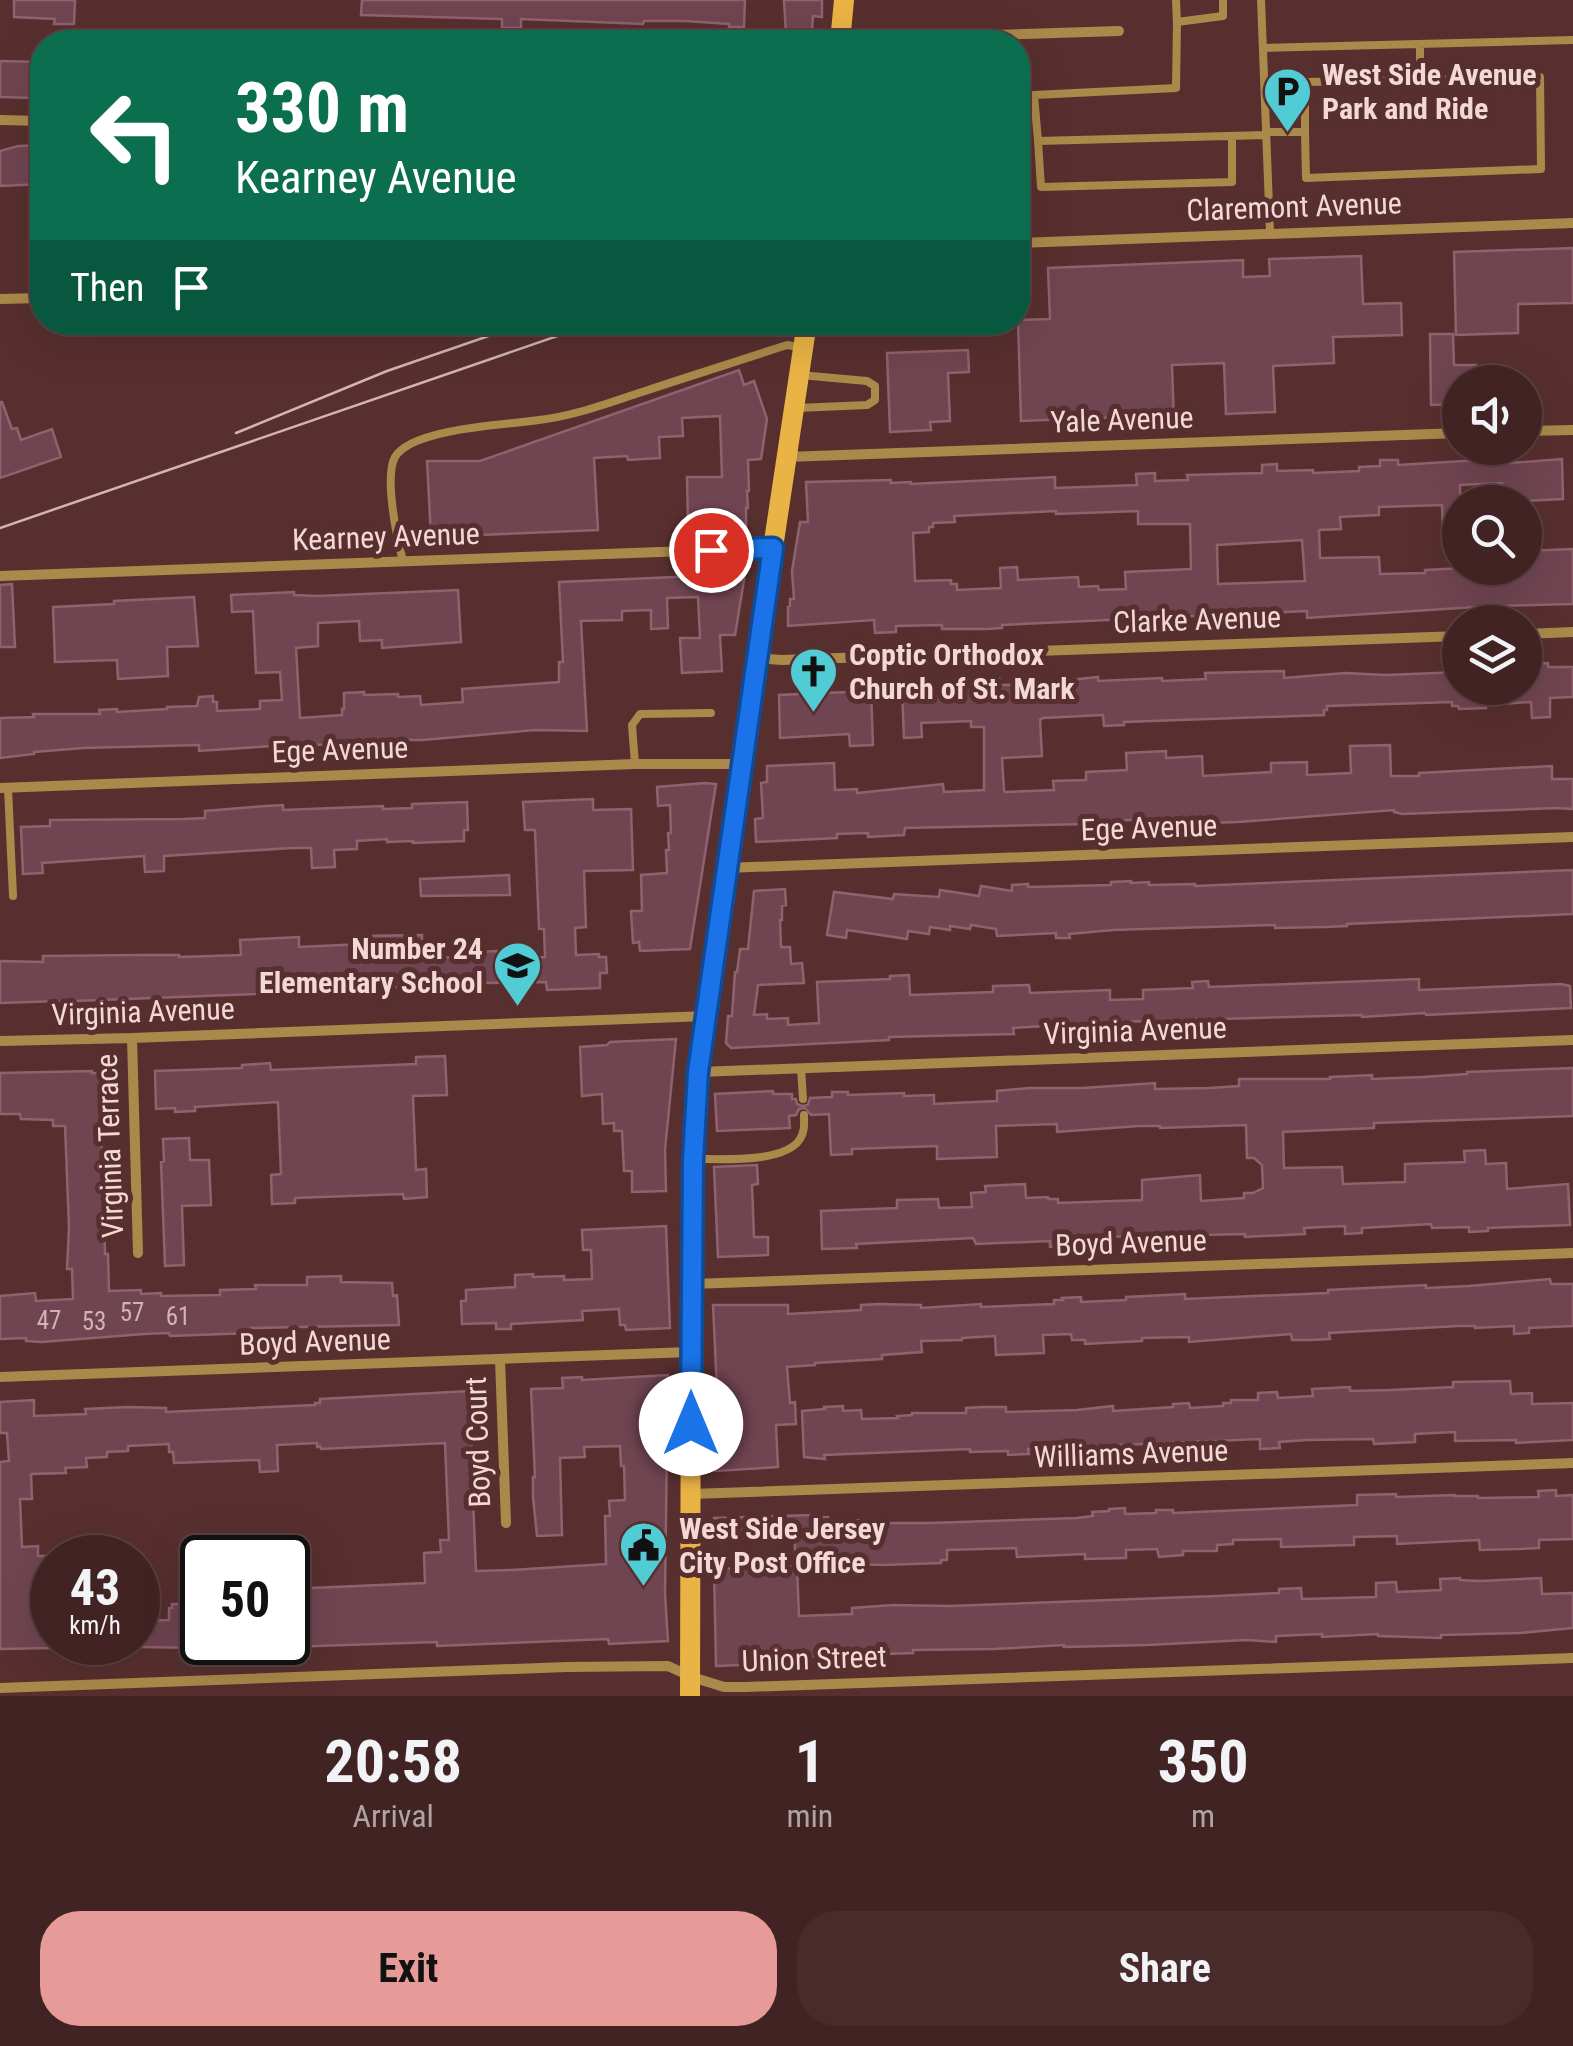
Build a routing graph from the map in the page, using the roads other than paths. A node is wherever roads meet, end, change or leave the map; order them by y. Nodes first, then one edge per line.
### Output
1 (846, 0) edge
2 (1176, 0) edge
3 (1223, 0) edge
4 (1261, 0) edge
5 (1176, 24) junction
6 (847, 30) edge
7 (1120, 31) dead end
8 (1030, 34) edge
9 (1573, 40) edge
10 (1420, 44) junction
11 (1263, 48) junction
12 (1420, 80) junction
13 (0, 120) edge
14 (30, 121) edge
15 (1305, 132) junction
16 (1266, 133) junction
17 (1232, 136) junction
18 (1038, 142) junction
19 (1573, 223) edge
20 (1270, 232) junction
21 (1030, 242) edge
22 (0, 298) edge
23 (30, 298) edge
24 (804, 335) edge
25 (802, 347) junction
26 (798, 375) junction
27 (793, 408) junction
28 (1573, 430) edge
29 (1542, 431) edge
30 (1442, 435) edge
31 (786, 457) junction
32 (773, 548) junction
33 (403, 562) junction
34 (0, 576) edge
35 (1573, 632) edge
36 (1542, 633) edge
37 (1442, 637) edge
38 (756, 658) junction
39 (710, 713) dead end
40 (635, 764) junction
41 (742, 764) junction
42 (4, 788) edge
43 (1573, 838) edge
44 (726, 868) junction
45 (14, 896) dead end
46 (707, 1016) junction
47 (132, 1038) junction
48 (1573, 1040) edge
49 (0, 1041) edge
50 (801, 1068) junction
51 (698, 1072) junction
52 (803, 1099) dead end
53 (804, 1115) dead end
54 (693, 1160) junction
55 (1573, 1252) edge
56 (138, 1253) dead end
57 (691, 1284) junction
58 (691, 1352) junction
59 (500, 1359) junction
60 (0, 1378) edge
61 (1573, 1464) edge
62 (690, 1494) junction
63 (506, 1523) dead end
64 (1573, 1658) edge
65 (691, 1686) edge
66 (0, 1688) edge
67 (746, 1691) edge

1 - 6 main road
2 - 5 lane
3 - 5 lane
4 - 11 lane
5 - 18 lane
7 - 8 street
9 - 10 lane
10 - 11 lane
10 - 12 lane
11 - 16 lane
12 - 15 lane
12 - 15 lane
13 - 14 street
15 - 16 lane
16 - 17 lane
16 - 20 lane
17 - 18 lane
17 - 18 lane
19 - 20 street, Claremont Avenue
20 - 21 street, Claremont Avenue
22 - 23 street
24 - 25 main road
25 - 26 main road
25 - 33 lane
26 - 27 main road
26 - 27 lane
27 - 31 main road
28 - 29 street
30 - 31 street, Yale Avenue
31 - 32 main road
32 - 33 street, Kearney Avenue
32 - 38 main road
33 - 34 street, Kearney Avenue
35 - 36 street
37 - 38 street, Clarke Avenue
38 - 41 main road
39 - 40 lane
40 - 41 street, Ege Avenue
40 - 42 street, Ege Avenue
41 - 44 main road
42 - 45 lane
43 - 44 street, Ege Avenue
44 - 46 main road
46 - 47 street, Virginia Avenue
46 - 51 main road
47 - 49 street, Virginia Avenue
47 - 56 street, Virginia Terrace
48 - 50 street, Virginia Avenue
50 - 51 street, Virginia Avenue
50 - 52 lane
51 - 54 main road
53 - 54 lane
54 - 57 main road
55 - 57 street, Boyd Avenue
57 - 58 main road
58 - 59 street, Boyd Avenue
58 - 62 main road
59 - 60 street, Boyd Avenue
59 - 63 street, Boyd Court
61 - 62 street, Williams Avenue
62 - 65 main road
64 - 67 street, Union Street
65 - 66 street, Union Street
65 - 67 street, Union Street

